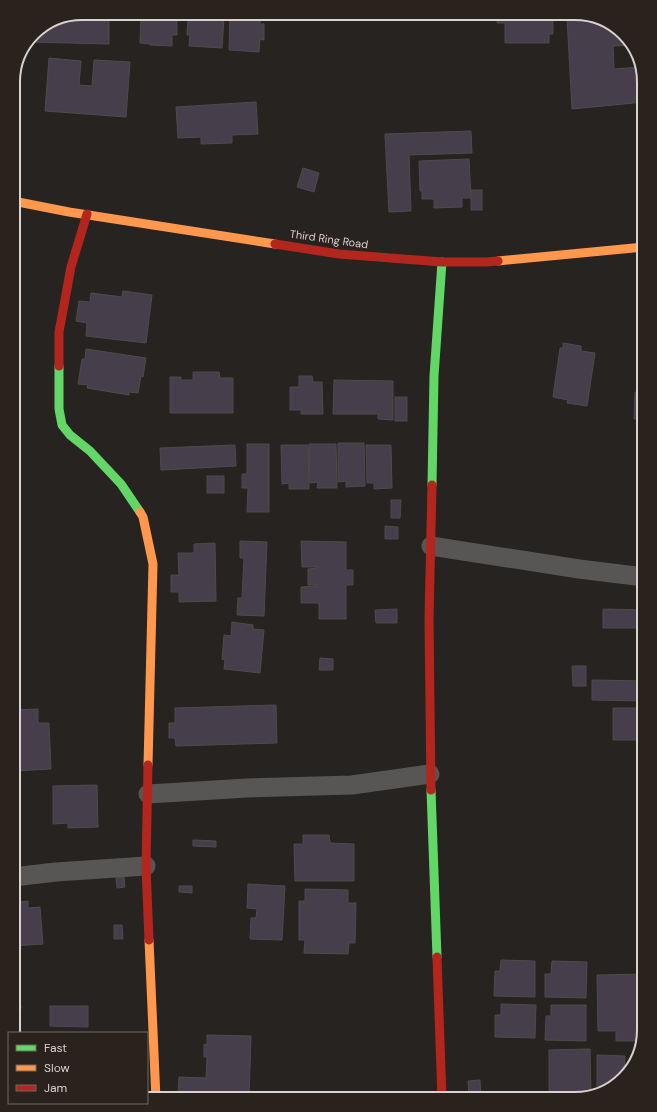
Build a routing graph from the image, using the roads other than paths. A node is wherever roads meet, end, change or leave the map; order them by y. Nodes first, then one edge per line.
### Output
1 (20, 202) edge
2 (87, 214) junction
3 (637, 248) edge
4 (442, 262) junction
5 (431, 546) junction
6 (637, 576) edge
7 (430, 774) junction
8 (148, 794) junction
9 (146, 866) junction
10 (20, 876) edge
11 (156, 1092) edge
12 (442, 1092) edge

1 - 2 street, Third Ring Road
2 - 4 street, Third Ring Road
2 - 8 street
3 - 4 street, Third Ring Road
4 - 5 street
5 - 6 street
5 - 7 street
7 - 8 street
7 - 12 street
8 - 9 street
9 - 10 street
9 - 11 street

